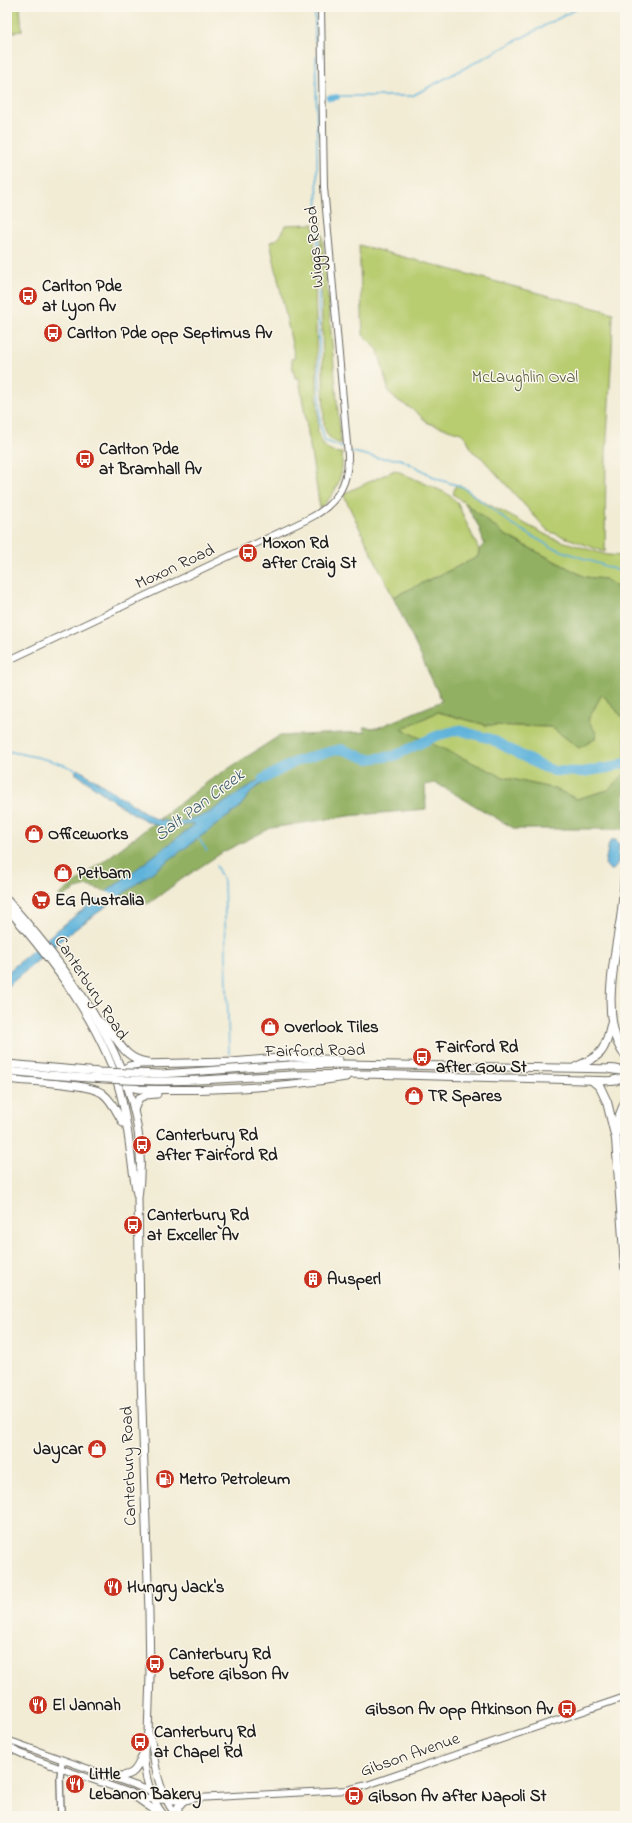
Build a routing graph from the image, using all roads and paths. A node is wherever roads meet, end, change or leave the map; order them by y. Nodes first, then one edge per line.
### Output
1 (321, 7) edge
2 (344, 484) joint
3 (7, 661) edge
4 (625, 875) edge
5 (7, 900) edge
6 (7, 908) edge
7 (39, 942) junction
8 (48, 954) junction
9 (96, 1019) junction
10 (612, 1022) junction
11 (625, 1055) edge
12 (7, 1064) edge
13 (161, 1064) junction
14 (346, 1064) junction
15 (576, 1067) junction
16 (610, 1069) joint
17 (123, 1070) junction
18 (625, 1070) edge
19 (7, 1071) edge
20 (366, 1074) junction
21 (116, 1078) junction
22 (625, 1078) edge
23 (7, 1079) edge
24 (593, 1081) junction
25 (612, 1081) junction
26 (625, 1082) edge
27 (128, 1087) junction
28 (171, 1090) junction
29 (625, 1102) edge
30 (134, 1110) junction
31 (126, 1129) junction
32 (616, 1139) junction
33 (138, 1198) junction
34 (625, 1267) edge
35 (625, 1697) edge
36 (148, 1733) junction
37 (7, 1740) edge
38 (7, 1747) edge
39 (145, 1751) junction
40 (62, 1761) junction
41 (61, 1768) junction
42 (109, 1777) junction
43 (151, 1791) junction
44 (130, 1793) junction
45 (166, 1798) junction
46 (196, 1798) junction
47 (155, 1800) junction
48 (183, 1801) junction
49 (61, 1816) edge
50 (164, 1816) edge
51 (177, 1816) edge

1 - 2 main road, Wiggs Road
2 - 3 main road, Moxon Road
4 - 10 highway
5 - 7 highway, Canterbury Road
6 - 7 highway, Canterbury Road
7 - 8 highway, Canterbury Road
8 - 9 highway, Canterbury Road
8 - 21 highway, Canterbury Road
9 - 13 highway
9 - 17 highway, Canterbury Road
10 - 11 highway
10 - 15 highway
12 - 14 highway, Fairford Road, bridge
13 - 14 highway
13 - 17 highway
14 - 15 highway, Fairford Road
15 - 16 highway, Fairford Road
16 - 18 highway
17 - 21 highway
17 - 27 highway, Canterbury Road
19 - 20 highway, Fairford Road, bridge
20 - 24 highway, Fairford Road
20 - 28 highway
21 - 27 highway
21 - 31 highway, Canterbury Road
22 - 25 highway
23 - 31 highway
24 - 25 highway, Fairford Road
24 - 32 highway
25 - 26 highway, Fairford Road
27 - 28 highway
27 - 30 highway, Canterbury Road
28 - 30 highway
29 - 32 highway
30 - 33 highway, Canterbury Road
31 - 33 highway, Canterbury Road
32 - 34 highway
33 - 36 highway, Canterbury Road
35 - 46 main road, Gibson Avenue
36 - 39 highway, Canterbury Road
36 - 45 highway, Canterbury Road
37 - 40 main road, Gibson Avenue
38 - 41 main road, Gibson Avenue
39 - 42 highway
39 - 43 highway, Canterbury Road
40 - 41 street
40 - 42 main road, Gibson Avenue
41 - 44 main road, Gibson Avenue
41 - 49 street
42 - 43 main road, Gibson Avenue
43 - 45 main road, Gibson Avenue
43 - 47 highway, Canterbury Road
44 - 47 main road, Gibson Avenue
44 - 50 highway
45 - 46 main road, Gibson Avenue
45 - 47 main road, Gibson Avenue
45 - 48 main road, Gibson Avenue
45 - 51 highway, Canterbury Road
46 - 48 main road, Gibson Avenue
47 - 50 highway, Canterbury Road
48 - 51 highway

